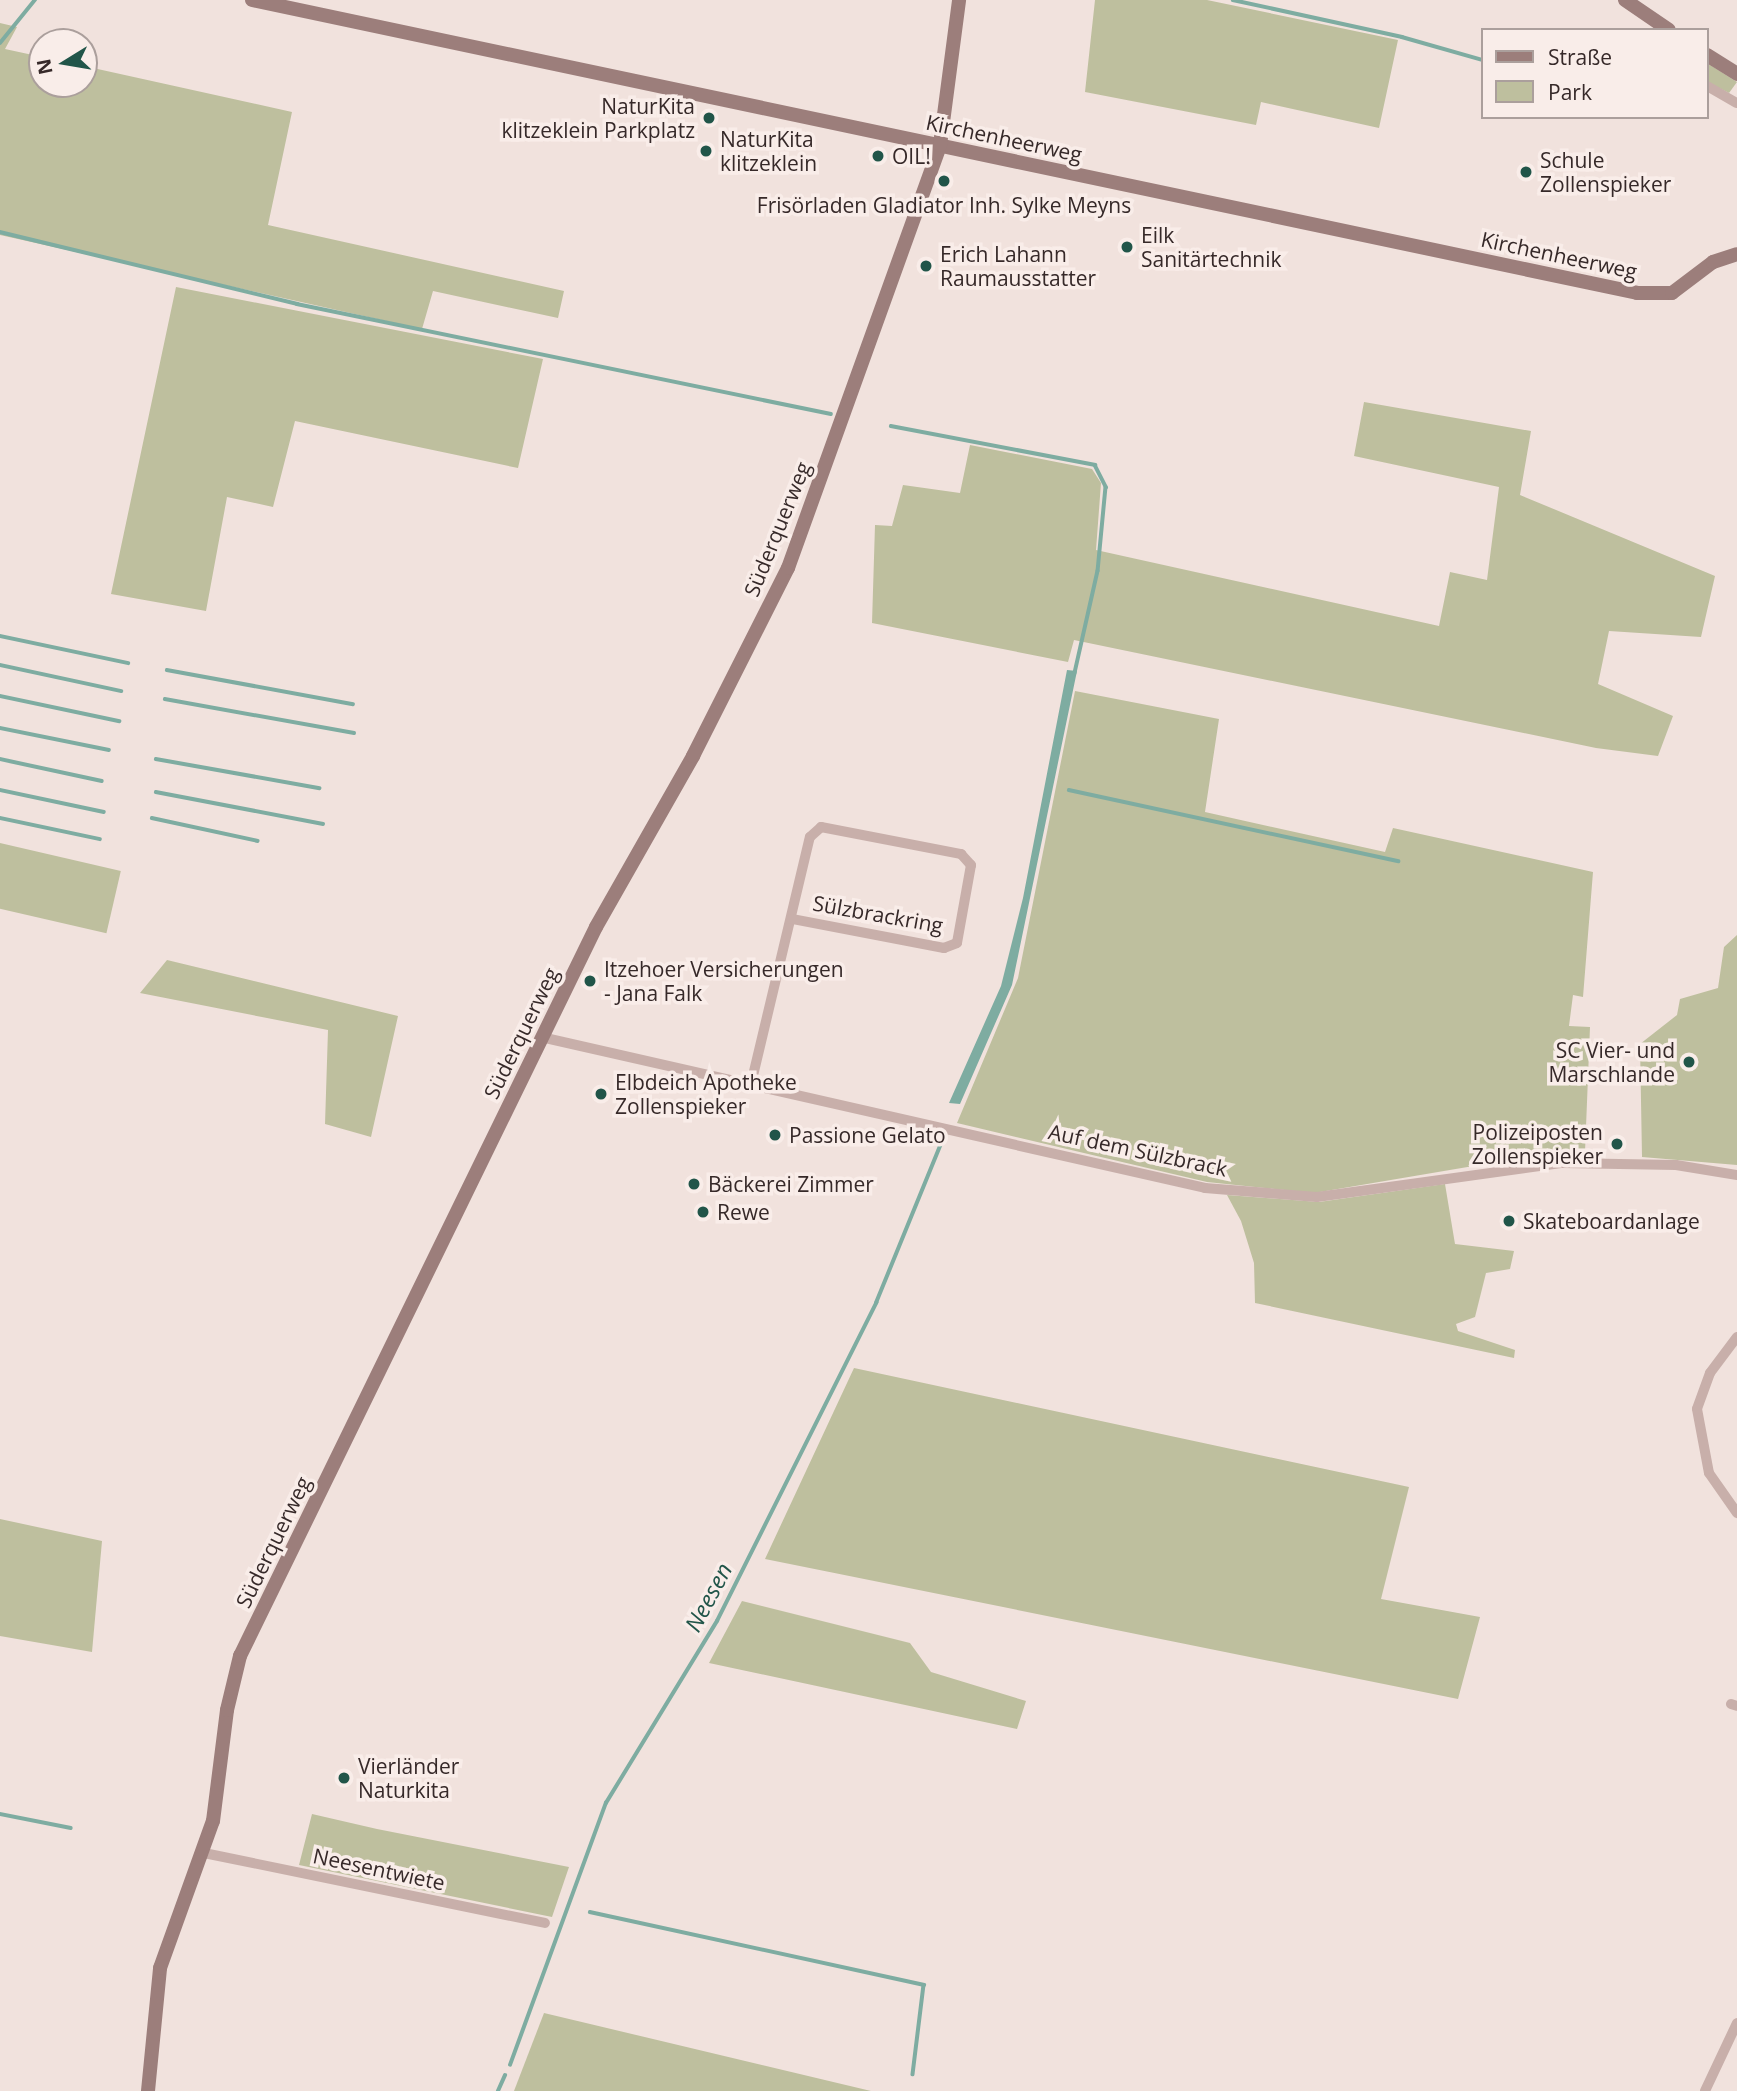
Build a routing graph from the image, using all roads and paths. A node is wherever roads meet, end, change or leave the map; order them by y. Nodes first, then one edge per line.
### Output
1 (252, 0) edge
2 (959, 0) edge
3 (1625, 0) edge
4 (1654, 24) edge
5 (1709, 56) edge
6 (1737, 74) edge
7 (1709, 87) edge
8 (1737, 103) edge
9 (940, 145) junction
10 (1737, 254) edge
11 (792, 919) junction
12 (541, 1037) junction
13 (751, 1084) junction
14 (1737, 1175) edge
15 (1737, 1337) edge
16 (1737, 1513) edge
17 (204, 1853) junction
18 (545, 1923) dead end
19 (1737, 2023) edge
20 (148, 2091) edge
21 (1705, 2091) edge

1 - 9 street, Kirchenheerweg
2 - 9 street, Süderquerweg
3 - 4 street
5 - 6 street
7 - 8 street
9 - 10 street, Kirchenheerweg
9 - 12 street, Süderquerweg
11 - 11 street, Sülzbrackring
11 - 13 street, Sülzbrackring
12 - 13 street, Auf dem Sülzbrack
12 - 17 street, Süderquerweg
13 - 14 street, Auf dem Sülzbrack
15 - 16 street
17 - 18 street, Neesentwiete
17 - 20 street, Süderquerweg
19 - 21 street

